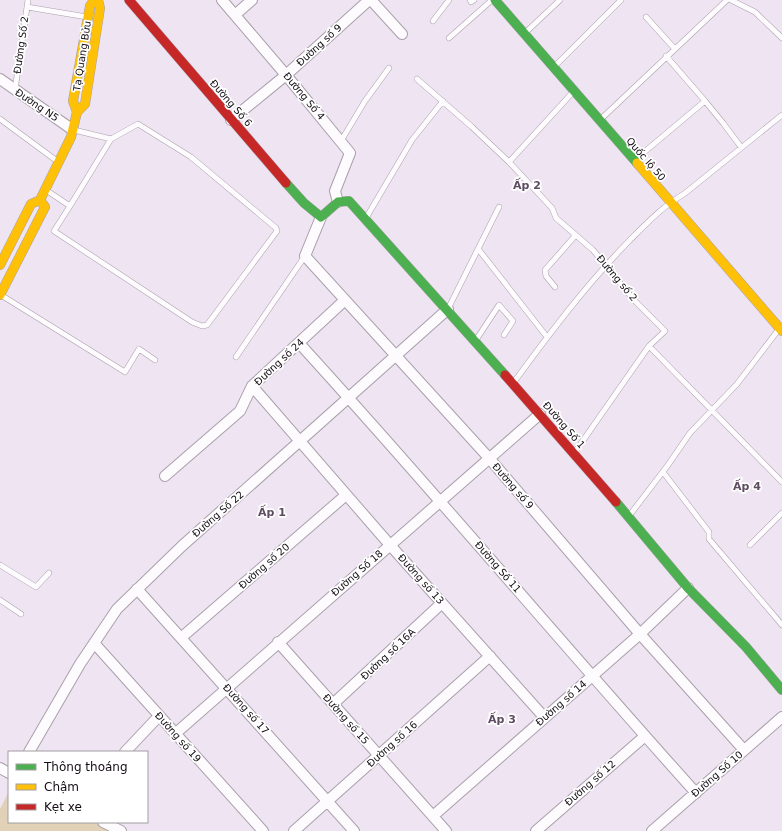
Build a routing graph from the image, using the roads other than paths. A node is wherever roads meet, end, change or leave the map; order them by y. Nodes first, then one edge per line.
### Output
1 (28, 0) edge
2 (94, 0) edge
3 (98, 0) edge
4 (129, 0) edge
5 (222, 0) edge
6 (252, 0) edge
7 (370, 0) edge
8 (448, 0) edge
9 (470, 0) edge
10 (474, 0) edge
11 (493, 0) edge
12 (560, 0) edge
13 (621, 0) edge
14 (726, 0) edge
15 (731, 0) edge
16 (27, 7) junction
17 (236, 14) junction
18 (88, 17) junction
19 (646, 17) dead end
20 (434, 21) dead end
21 (402, 34) dead end
22 (524, 34) junction
23 (449, 38) dead end
24 (782, 38) edge
25 (674, 48) junction
26 (666, 56) junction
27 (389, 68) dead end
28 (553, 68) junction
29 (286, 74) junction
30 (0, 79) edge
31 (417, 79) dead end
32 (15, 90) junction
33 (573, 92) junction
34 (443, 101) junction
35 (705, 101) junction
36 (77, 112) junction
37 (782, 115) edge
38 (0, 119) edge
39 (231, 120) junction
40 (599, 121) junction
41 (73, 130) junction
42 (111, 139) junction
43 (342, 141) junction
44 (741, 147) junction
45 (634, 161) junction
46 (509, 162) junction
47 (59, 163) junction
48 (45, 190) junction
49 (40, 200) junction
50 (338, 202) junction
51 (669, 202) junction
52 (70, 206) junction
53 (500, 207) dead end
54 (321, 217) junction
55 (365, 218) junction
56 (575, 236) junction
57 (479, 250) junction
58 (306, 256) junction
59 (606, 264) junction
60 (0, 265) edge
61 (555, 286) dead end
62 (0, 295) edge
63 (346, 300) junction
64 (448, 309) junction
65 (781, 328) edge
66 (504, 335) dead end
67 (547, 337) junction
68 (476, 341) junction
69 (299, 343) junction
70 (650, 346) junction
71 (395, 354) junction
72 (236, 357) dead end
73 (155, 360) dead end
74 (513, 383) junction
75 (252, 386) junction
76 (347, 397) junction
77 (713, 410) junction
78 (540, 414) junction
79 (301, 441) junction
80 (575, 453) junction
81 (489, 458) junction
82 (663, 472) junction
83 (165, 476) dead end
84 (782, 482) edge
85 (346, 494) junction
86 (440, 500) junction
87 (782, 513) edge
88 (628, 517) junction
89 (390, 545) junction
90 (750, 545) dead end
91 (0, 565) edge
92 (49, 573) dead end
93 (688, 588) junction
94 (137, 589) junction
95 (0, 600) edge
96 (442, 603) junction
97 (21, 614) dead end
98 (782, 625) edge
99 (640, 634) junction
100 (182, 637) junction
101 (278, 642) junction
102 (94, 643) junction
103 (490, 656) junction
104 (592, 676) junction
105 (227, 688) junction
106 (782, 690) edge
107 (333, 704) junction
108 (159, 716) junction
109 (544, 717) junction
110 (782, 717) edge
111 (176, 734) junction
112 (645, 736) junction
113 (744, 750) junction
114 (30, 751) edge
115 (126, 751) edge
116 (379, 755) junction
117 (696, 793) junction
118 (328, 801) junction
119 (433, 816) junction
120 (105, 823) edge
121 (121, 831) edge
122 (263, 831) edge
123 (294, 831) edge
124 (354, 831) edge
125 (446, 831) edge
126 (536, 831) edge
127 (652, 831) edge

1 - 16 lane, Đường Số 2
2 - 18 street, Tạ Quang Bửu
3 - 36 street, Tạ Quang Bửu
4 - 39 street, Đường Số 6
5 - 17 street, Đường Số 4
6 - 17 street
7 - 21 street
7 - 29 street, Đường số 9
8 - 20 lane
9 - 10 lane
11 - 22 street, Quốc lộ 50
11 - 23 lane
12 - 22 lane
13 - 28 lane
14 - 25 lane
15 - 24 lane
16 - 18 lane
16 - 32 lane, Đường Số 2
17 - 29 street, Đường Số 4
18 - 36 street, Tạ Quang Bửu
19 - 25 lane
22 - 28 street, Quốc lộ 50
25 - 26 lane
26 - 35 lane
26 - 40 lane
27 - 43 lane
28 - 33 street, Quốc lộ 50
29 - 39 street, Đường số 9
29 - 43 street, Đường Số 4
30 - 32 street, Đường N5
31 - 34 lane, Đường số 2
32 - 41 street, Đường N5
33 - 40 street, Quốc lộ 50
33 - 46 lane
34 - 46 lane, Đường số 2
34 - 55 lane
35 - 44 lane
35 - 45 lane
36 - 41 street, Tạ Quang Bửu
37 - 44 lane
38 - 47 lane
39 - 54 street, Đường Số 6
40 - 45 street, Quốc lộ 50
41 - 42 lane
41 - 47 street, Tạ Quang Bửu
42 - 52 lane
42 - 52 lane
43 - 50 street, Đường Số 4
44 - 51 lane
45 - 51 street, Quốc lộ 50
46 - 56 lane, Đường số 2
47 - 48 street, Tạ Quang Bửu
48 - 49 street, Tạ Quang Bửu
48 - 52 lane
49 - 60 street, Tạ Quang Bửu
49 - 62 street, Tạ Quang Bửu
50 - 54 street
50 - 55 street, Đường Số 1
51 - 59 lane
51 - 65 street, Quốc lộ 50
53 - 57 lane
54 - 58 street
55 - 64 street, Đường Số 1
56 - 59 lane, Đường số 2
56 - 61 lane
57 - 64 lane
57 - 67 lane
58 - 63 street, Đường số 9
58 - 72 lane
59 - 67 lane
59 - 70 lane, Đường số 2
62 - 73 lane
63 - 69 street, Đường số 24
63 - 71 street, Đường số 9
64 - 68 street, Đường Số 1
64 - 71 street, Đường Số 22
65 - 77 lane
66 - 68 lane
67 - 74 lane
68 - 74 street, Đường Số 1
69 - 75 street, Đường số 24
69 - 76 street, Đường Số 11
70 - 77 lane
70 - 80 lane
71 - 76 street, Đường Số 22
71 - 81 street, Đường số 9
74 - 78 street, Đường Số 1
75 - 79 street, Đường số 13
75 - 83 street, Đường số 24
76 - 79 street, Đường Số 22
76 - 86 street, Đường Số 11
77 - 82 lane
77 - 84 lane
78 - 80 street, Đường Số 1
78 - 81 street, Đường Số 18
79 - 85 street, Đường số 13
79 - 94 street, Đường Số 22
80 - 88 street, Đường Số 1
81 - 86 street, Đường Số 18
81 - 99 street, Đường số 9
82 - 88 lane
82 - 98 lane
85 - 89 street, Đường số 13
85 - 100 street, Đường số 20
86 - 89 street, Đường Số 18
86 - 104 street, Đường Số 11
87 - 90 lane
88 - 93 street, Đường Số 1
89 - 96 street, Đường số 13
89 - 101 street, Đường Số 18
91 - 92 lane
93 - 99 street, Đường số 14
93 - 106 street, Đường Số 1
94 - 100 street, Đường số 17
94 - 102 street, Đường Số 22
95 - 97 lane
96 - 103 street, Đường số 13
96 - 107 street, Đường số 16A
99 - 104 street, Đường số 14
99 - 113 street, Đường số 9
100 - 105 street, Đường số 17
101 - 105 street, Đường Số 18
101 - 107 street, Đường số 15
102 - 108 street, Đường số 19
102 - 114 street, Đường Số 22
103 - 109 street, Đường số 13
103 - 116 street, Đường số 16
104 - 109 street, Đường số 14
104 - 112 street, Đường Số 11
105 - 111 street, Đường Số 18
105 - 118 street, Đường số 17
107 - 116 street, Đường số 15
108 - 111 street, Đường số 19
108 - 115 street
109 - 119 street, Đường số 14
110 - 113 street, Đường Số 10
111 - 122 street, Đường số 19
112 - 117 street, Đường Số 11
112 - 126 street, Đường số 12
113 - 117 street, Đường Số 10
116 - 118 street, Đường số 16
116 - 119 street, Đường số 15
117 - 127 street, Đường Số 10
118 - 123 street, Đường số 16
118 - 124 street, Đường số 17
119 - 125 street, Đường số 15
120 - 121 street

